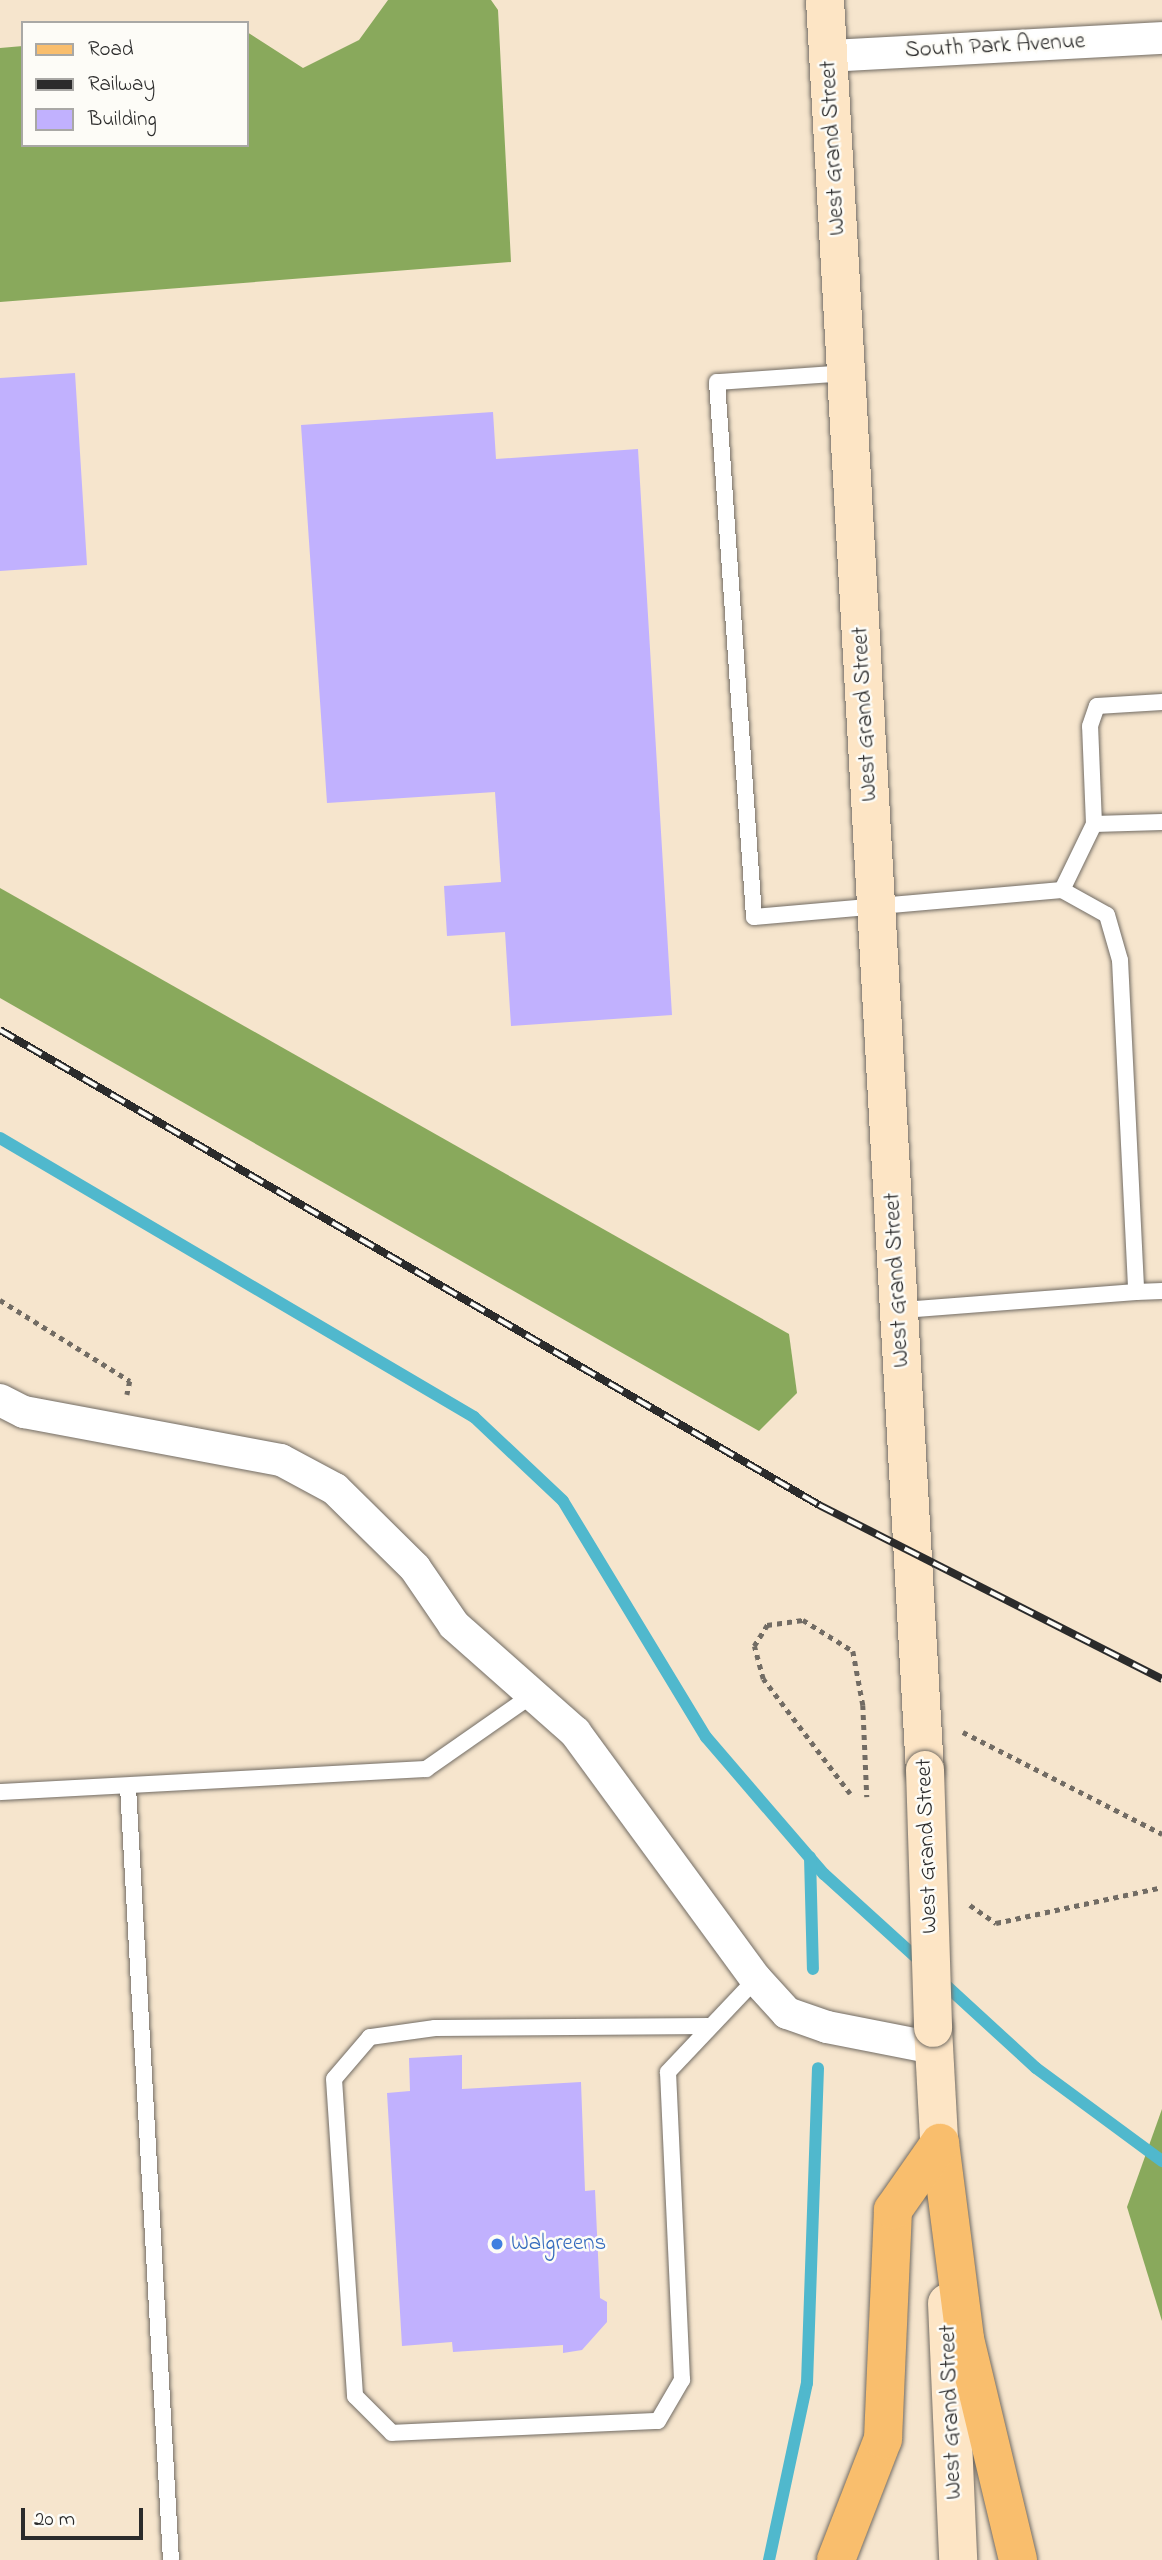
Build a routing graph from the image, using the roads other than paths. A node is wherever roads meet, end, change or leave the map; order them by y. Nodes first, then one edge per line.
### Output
1 (825, 0) edge
2 (1162, 38) edge
3 (829, 56) junction
4 (847, 373) junction
5 (1162, 702) edge
6 (1162, 821) edge
7 (1094, 824) junction
8 (1062, 890) junction
9 (877, 908) junction
10 (1162, 1291) edge
11 (1136, 1292) junction
12 (900, 1310) junction
13 (0, 1400) edge
14 (532, 1695) junction
15 (128, 1787) junction
16 (0, 1793) edge
17 (756, 1979) junction
18 (710, 2026) junction
19 (934, 2038) junction
20 (940, 2143) junction
21 (172, 2560) edge
22 (836, 2560) edge
23 (958, 2560) edge
24 (1018, 2560) edge

1 - 3 main road, West Grand Street
2 - 3 street, South Park Avenue
3 - 4 main road, West Grand Street
4 - 9 main road, West Grand Street
4 - 9 lane
5 - 7 lane
6 - 7 lane
7 - 8 lane
8 - 9 lane
8 - 11 lane
9 - 12 main road, West Grand Street
10 - 11 lane
11 - 12 lane
12 - 19 main road, West Grand Street, bridge
13 - 14 street
14 - 15 lane
14 - 17 street
15 - 16 lane
15 - 21 lane
17 - 18 lane
17 - 19 street
18 - 18 lane
19 - 20 main road, West Grand Street
20 - 22 main road
20 - 23 main road, West Grand Street
20 - 24 main road

